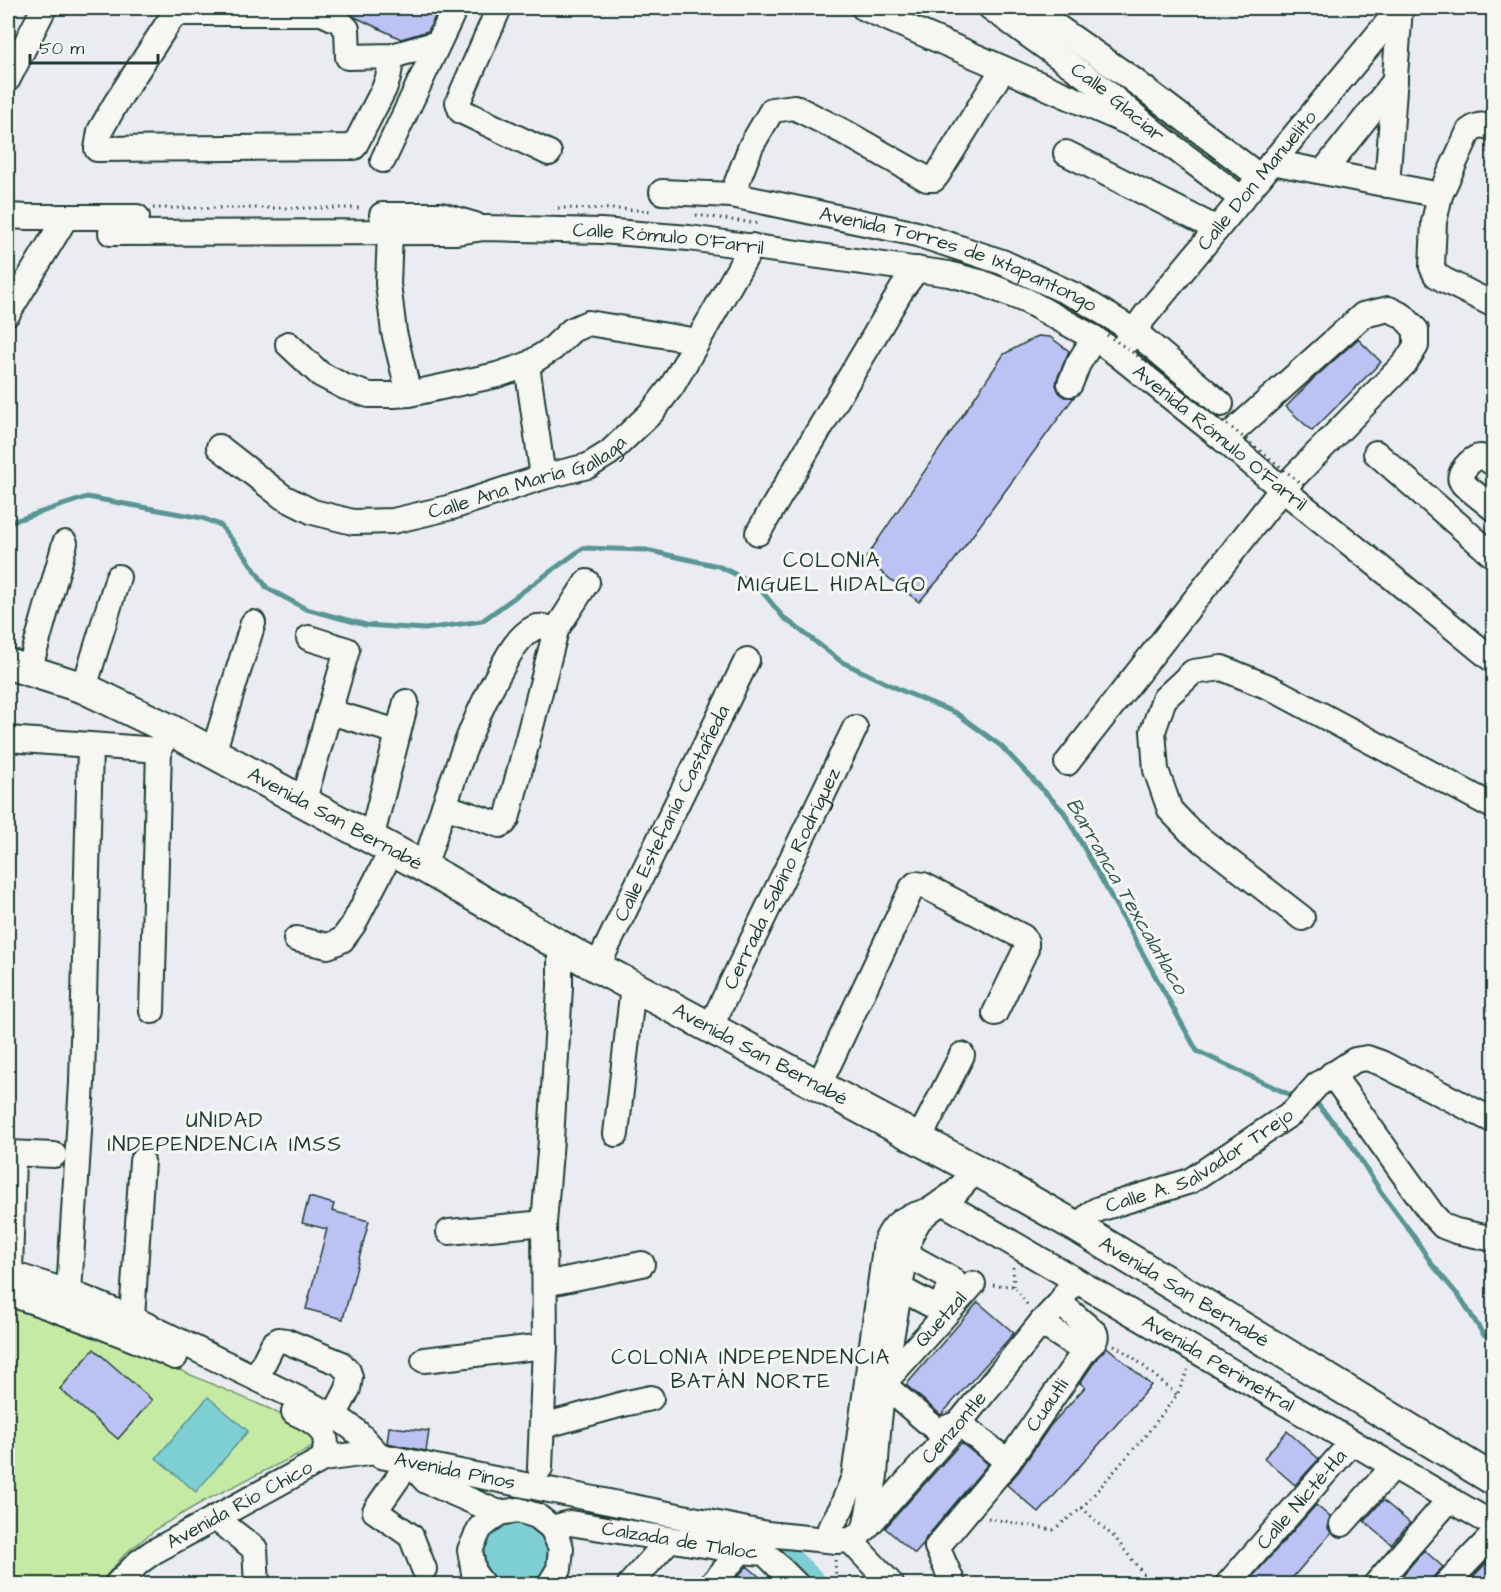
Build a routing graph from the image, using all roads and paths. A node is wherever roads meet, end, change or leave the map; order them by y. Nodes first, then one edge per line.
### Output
1 (44, 8) edge
2 (455, 8) edge
3 (499, 8) edge
4 (864, 8) edge
5 (991, 8) edge
6 (1030, 8) edge
7 (1400, 8) edge
8 (438, 43) junction
9 (392, 56) junction
10 (1003, 69) junction
11 (8, 79) edge
12 (1395, 81) junction
13 (1494, 129) edge
14 (1159, 136) junction
15 (549, 153) dead end
16 (1066, 153) dead end
17 (383, 160) dead end
18 (1266, 169) junction
19 (1323, 172) junction
20 (1387, 185) junction
21 (662, 192) dead end
22 (732, 195) junction
23 (1440, 195) junction
24 (1242, 199) junction
25 (66, 217) junction
26 (14, 220) edge
27 (484, 228) junction
28 (1217, 229) junction
29 (390, 232) junction
30 (111, 233) dead end
31 (752, 246) junction
32 (917, 269) junction
33 (1494, 305) edge
34 (8, 313) edge
35 (1134, 331) junction
36 (698, 341) junction
37 (1106, 342) junction
38 (288, 344) dead end
39 (527, 365) junction
40 (1071, 384) dead end
41 (409, 394) junction
42 (1221, 404) dead end
43 (1224, 440) junction
44 (219, 447) dead end
45 (1376, 453) dead end
46 (1494, 464) edge
47 (543, 477) junction
48 (1307, 488) dead end
49 (1282, 489) junction
50 (1494, 509) edge
51 (758, 533) dead end
52 (65, 543) dead end
53 (1494, 556) edge
54 (118, 577) dead end
55 (587, 582) dead end
56 (253, 623) dead end
57 (556, 630) junction
58 (309, 638) dead end
59 (747, 660) dead end
60 (1494, 661) edge
61 (18, 668) edge
62 (84, 688) junction
63 (406, 702) dead end
64 (330, 712) junction
65 (855, 728) dead end
66 (398, 732) junction
67 (8, 740) edge
68 (164, 740) junction
69 (90, 746) junction
70 (213, 753) junction
71 (1067, 763) dead end
72 (303, 803) junction
73 (444, 806) junction
74 (1494, 807) edge
75 (381, 845) junction
76 (424, 867) junction
77 (1302, 918) dead end
78 (296, 939) dead end
79 (561, 946) junction
80 (597, 967) junction
81 (633, 987) junction
82 (152, 1011) dead end
83 (995, 1013) dead end
84 (710, 1028) junction
85 (962, 1055) dead end
86 (1325, 1080) junction
87 (819, 1085) junction
88 (1494, 1121) edge
89 (616, 1134) dead end
90 (919, 1139) junction
91 (10, 1154) edge
92 (54, 1155) dead end
93 (142, 1161) dead end
94 (976, 1170) junction
95 (935, 1207) junction
96 (544, 1223) junction
97 (1077, 1227) junction
98 (449, 1232) dead end
99 (1494, 1239) edge
100 (906, 1254) junction
101 (642, 1264) dead end
102 (1074, 1279) junction
103 (8, 1280) edge
104 (545, 1284) junction
105 (973, 1284) joint
106 (901, 1289) junction
107 (69, 1292) junction
108 (1060, 1303) junction
109 (132, 1318) junction
110 (1041, 1323) junction
111 (1090, 1341) junction
112 (545, 1346) junction
113 (1196, 1351) junction
114 (424, 1360) dead end
115 (256, 1378) junction
116 (883, 1384) junction
117 (1177, 1395) junction
118 (651, 1398) dead end
119 (334, 1416) junction
120 (959, 1423) junction
121 (543, 1426) junction
122 (1352, 1442) junction
123 (375, 1452) junction
124 (323, 1459) junction
125 (410, 1462) junction
126 (1008, 1462) junction
127 (1393, 1467) junction
128 (540, 1468) dead end
129 (1494, 1480) edge
130 (1449, 1500) junction
131 (1082, 1509) junction
132 (499, 1513) junction
133 (965, 1514) junction
134 (215, 1518) junction
135 (1342, 1524) dead end
136 (1494, 1525) edge
137 (552, 1528) junction
138 (1494, 1534) edge
139 (849, 1536) junction
140 (669, 1540) junction
141 (741, 1551) junction
142 (424, 1569) dead end
143 (1145, 1576) junction
144 (951, 1583) edge
145 (117, 1584) edge
146 (257, 1584) edge
147 (482, 1584) edge
148 (550, 1584) edge
149 (630, 1584) edge
150 (712, 1584) edge
151 (796, 1584) edge
152 (843, 1584) edge
153 (891, 1584) edge
154 (1138, 1584) edge
155 (1158, 1584) edge
156 (1228, 1584) edge
157 (1376, 1584) edge
158 (1446, 1584) edge

1 - 11 street
2 - 8 street
3 - 15 street
4 - 10 street
5 - 14 street, Calle Glaciar
6 - 18 street, Calle Glaciar
7 - 12 street
7 - 18 street, Calle Don Manuelito
8 - 9 street
8 - 17 street
9 - 9 street
10 - 14 street
10 - 22 street
12 - 19 street
12 - 20 street
13 - 23 street
14 - 24 street, Calle Glaciar
16 - 28 street
18 - 19 street
18 - 24 street, Calle Don Manuelito
19 - 20 street
20 - 23 street
21 - 22 street, Avenida Torres de Ixtapantongo
22 - 35 street, Avenida Torres de Ixtapantongo
23 - 33 street
24 - 28 street, Calle Don Manuelito
25 - 26 street
25 - 27 street
25 - 34 street
27 - 29 street, Calle Rómulo O'Farril
27 - 31 street, Calle Rómulo O'Farril
28 - 35 street, Calle Don Manuelito
29 - 30 street, Calle Rómulo O'Farril
29 - 41 street
31 - 32 street, Calle Rómulo O'Farril
31 - 36 street, Calle Ana María Gallaga
32 - 37 street, Avenida Rómulo O'Farril
32 - 51 street
35 - 37 street, Calle Don Manuelito
35 - 42 street, Avenida Torres de Ixtapantongo
36 - 39 street
36 - 47 street, Calle Ana María Gallaga
37 - 40 street, Calle Don Manuelito
37 - 43 street, Avenida Rómulo O'Farril
37 - 48 path, bridge
38 - 41 street
39 - 41 street
39 - 47 street
43 - 49 street, Avenida Rómulo O'Farril
43 - 49 street
44 - 47 street, Calle Ana María Gallaga
45 - 53 street
46 - 50 street
49 - 60 street, Avenida Rómulo O'Farril
49 - 71 street
52 - 61 street
54 - 62 street
55 - 57 street
56 - 70 street
57 - 73 street
57 - 73 street
58 - 64 street
59 - 80 street, Calle Estefanía Castañeda
61 - 62 main road, Avenida San Bernabé
62 - 68 main road, Avenida San Bernabé
63 - 66 street
64 - 66 street
64 - 72 street
65 - 84 street, Cerrada Sabino Rodríguez
66 - 75 street
67 - 69 street
68 - 69 street
68 - 70 main road, Avenida San Bernabé
68 - 82 street
69 - 107 street
70 - 72 main road, Avenida San Bernabé
72 - 75 main road, Avenida San Bernabé
73 - 76 street
74 - 77 street
75 - 76 main road, Avenida San Bernabé
75 - 78 street
76 - 79 main road, Avenida San Bernabé
79 - 80 main road, Avenida San Bernabé
79 - 96 street
80 - 81 main road, Avenida San Bernabé
81 - 84 main road, Avenida San Bernabé
81 - 89 street
83 - 87 street
84 - 87 main road, Avenida San Bernabé
85 - 90 street
86 - 88 street, Calle A. Salvador Trejo
86 - 97 street, Calle A. Salvador Trejo
86 - 99 street
87 - 90 main road, Avenida San Bernabé
90 - 94 main road, Avenida San Bernabé
91 - 92 street
91 - 103 street
93 - 109 street
94 - 95 street
94 - 97 main road, Avenida San Bernabé
95 - 100 street
95 - 102 street, Avenida Perimetral
95 - 139 street
96 - 98 street
96 - 104 street
97 - 129 main road, Avenida San Bernabé
100 - 106 street
100 - 106 street
101 - 104 street
102 - 108 street, Cenzontle
102 - 113 street, Avenida Perimetral
103 - 107 street, Avenida Pinos
103 - 124 street
104 - 112 street
105 - 110 path
105 - 116 street, Quetzal
106 - 116 street
107 - 109 street, Avenida Pinos
108 - 110 street, Cenzontle
108 - 111 street
109 - 115 street, Avenida Pinos
110 - 111 street
110 - 120 street, Cenzontle
111 - 117 path
111 - 126 street, Cuautli
112 - 114 street
112 - 121 street
113 - 117 path
113 - 122 street, Avenida Perimetral
115 - 119 street, Avenida Pinos
115 - 119 street
116 - 120 street
116 - 139 street
117 - 131 path
118 - 121 street
119 - 123 street, Avenida Pinos
120 - 126 street
120 - 139 street, Cenzontle
121 - 128 street
122 - 127 street, Avenida Perimetral
122 - 156 street, Calle Nicté-Ha
123 - 124 street, Avenida Río Chico
123 - 125 street, Avenida Pinos
124 - 134 street, Avenida Río Chico
125 - 132 street
125 - 139 street, Avenida Pinos
125 - 142 street
126 - 133 street, Cuautli
127 - 130 street, Avenida Perimetral
127 - 135 street
130 - 136 street, Avenida Perimetral
130 - 157 street
131 - 133 path
131 - 143 path
132 - 137 street
132 - 147 street
133 - 144 street, Cuautli
134 - 145 street, Avenida Río Chico
134 - 146 street
137 - 140 street, Calzada de Tlaloc
137 - 148 street
138 - 158 street
139 - 152 path
139 - 153 street
140 - 141 street, Calzada de Tlaloc
140 - 149 street
141 - 150 street
141 - 151 street, Calzada de Tlaloc
143 - 154 path
143 - 155 path

